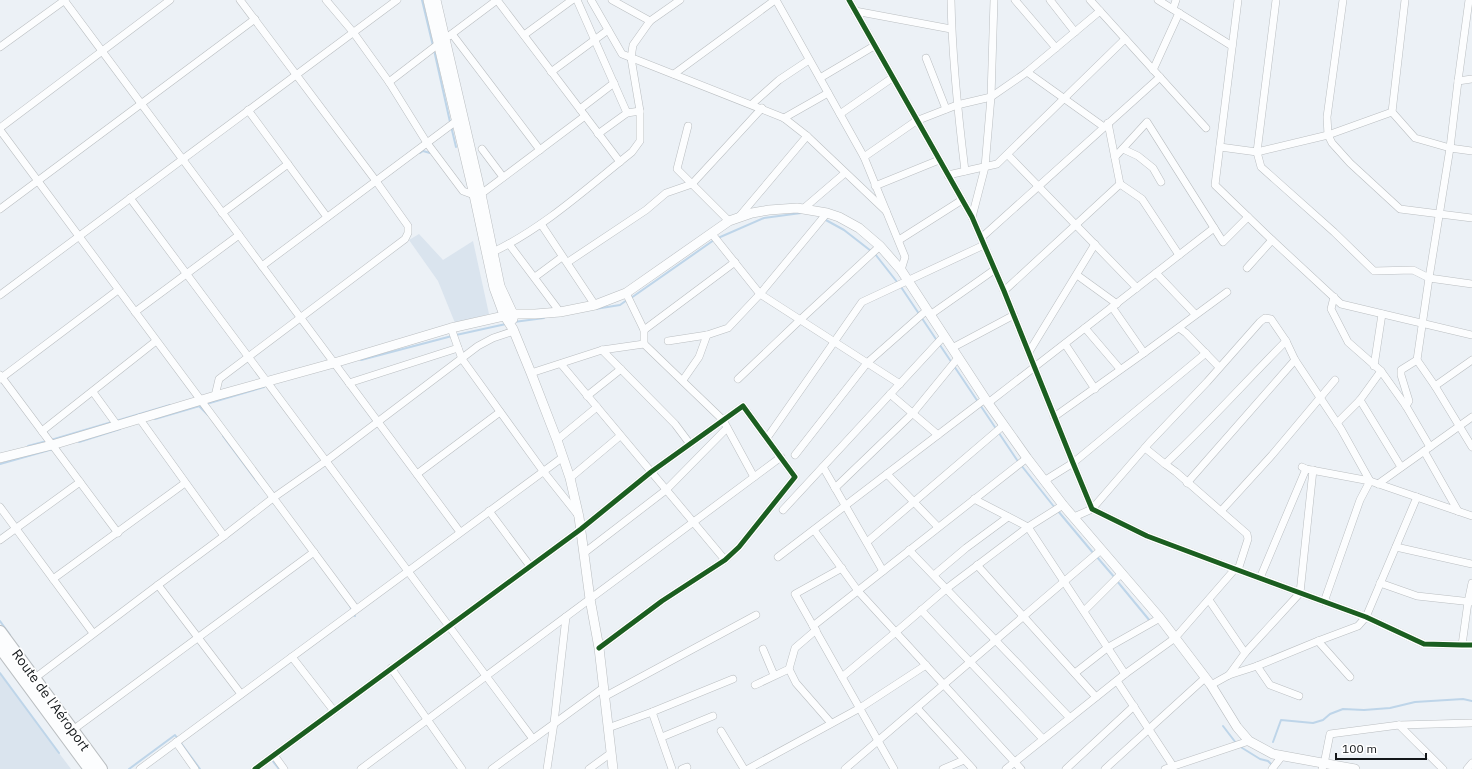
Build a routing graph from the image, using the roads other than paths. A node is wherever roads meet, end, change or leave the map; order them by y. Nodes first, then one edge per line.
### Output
1 (64, 0) edge
2 (170, 0) edge
3 (240, 0) edge
4 (326, 0) edge
5 (396, 0) edge
6 (428, 0) edge
7 (436, 0) edge
8 (497, 0) edge
9 (572, 0) edge
10 (577, 0) edge
11 (591, 0) edge
12 (612, 0) edge
13 (680, 0) edge
14 (776, 0) edge
15 (849, 0) edge
16 (951, 0) edge
17 (994, 0) edge
18 (1014, 0) edge
19 (1050, 0) edge
20 (1090, 0) edge
21 (1158, 0) edge
22 (1176, 0) edge
23 (1238, 0) edge
24 (1276, 0) edge
25 (1343, 0) edge
26 (1405, 0) edge
27 (1469, 0) edge
28 (855, 11) junction
29 (1100, 11) junction
30 (1176, 11) junction
31 (255, 19) junction
32 (650, 21) junction
33 (952, 29) junction
34 (608, 30) junction
35 (1469, 30) edge
36 (353, 32) junction
37 (1075, 32) junction
38 (524, 35) junction
39 (445, 39) junction
40 (1125, 39) junction
41 (594, 40) junction
42 (874, 46) junction
43 (1232, 46) junction
44 (0, 47) edge
45 (1056, 48) junction
46 (102, 51) junction
47 (631, 58) junction
48 (926, 58) dead end
49 (809, 60) junction
50 (1153, 70) junction
51 (552, 72) junction
52 (1027, 72) junction
53 (674, 74) junction
54 (295, 75) junction
55 (1160, 77) junction
56 (820, 78) junction
57 (892, 78) junction
58 (1472, 79) edge
59 (1458, 81) junction
60 (389, 82) junction
61 (614, 83) junction
62 (828, 92) junction
63 (991, 97) junction
64 (1065, 99) junction
65 (141, 104) junction
66 (752, 104) junction
67 (957, 104) junction
68 (762, 108) junction
69 (580, 109) junction
70 (946, 109) junction
71 (248, 110) junction
72 (640, 112) junction
73 (1392, 112) junction
74 (627, 113) junction
75 (840, 114) junction
76 (585, 116) junction
77 (784, 118) junction
78 (459, 119) junction
79 (916, 121) junction
80 (1106, 125) junction
81 (688, 126) dead end
82 (1206, 128) dead end
83 (0, 129) edge
84 (598, 134) junction
85 (1328, 135) junction
86 (807, 136) junction
87 (427, 143) junction
88 (1220, 147) junction
89 (1450, 148) junction
90 (482, 149) dead end
91 (1123, 149) junction
92 (540, 150) junction
93 (1472, 150) edge
94 (1257, 152) junction
95 (1008, 154) junction
96 (864, 157) junction
97 (1115, 157) junction
98 (182, 159) junction
99 (939, 160) junction
100 (620, 162) junction
101 (288, 164) junction
102 (985, 167) junction
103 (965, 171) junction
104 (845, 173) junction
105 (948, 175) junction
106 (503, 177) junction
107 (37, 181) junction
108 (376, 182) junction
109 (1161, 182) dead end
110 (692, 184) junction
111 (1120, 184) junction
112 (875, 186) junction
113 (1039, 186) junction
114 (478, 194) junction
115 (130, 198) junction
116 (962, 200) junction
117 (0, 209) edge
118 (803, 209) junction
119 (886, 211) junction
120 (222, 213) junction
121 (827, 213) junction
122 (1440, 214) junction
123 (972, 216) junction
124 (328, 217) junction
125 (1248, 217) junction
126 (1472, 218) edge
127 (733, 220) junction
128 (541, 224) junction
129 (1076, 225) junction
130 (1214, 228) junction
131 (712, 234) junction
132 (78, 236) junction
133 (239, 236) junction
134 (899, 240) junction
135 (1272, 240) junction
136 (983, 241) junction
137 (509, 244) junction
138 (1095, 244) junction
139 (880, 246) junction
140 (493, 252) junction
141 (1179, 255) junction
142 (562, 257) junction
143 (568, 262) junction
144 (735, 262) junction
145 (262, 266) junction
146 (1247, 268) dead end
147 (901, 270) junction
148 (994, 270) junction
149 (1156, 273) junction
150 (187, 274) junction
151 (1077, 275) junction
152 (535, 277) junction
153 (1428, 278) junction
154 (908, 280) junction
155 (1472, 284) edge
156 (1137, 288) junction
157 (118, 290) junction
158 (1004, 291) junction
159 (1226, 292) dead end
160 (626, 293) junction
161 (760, 294) junction
162 (0, 295) edge
163 (1334, 297) junction
164 (595, 305) junction
165 (1114, 306) junction
166 (135, 312) junction
167 (560, 312) junction
168 (929, 313) junction
169 (509, 314) junction
170 (1196, 314) junction
171 (1382, 314) junction
172 (1014, 315) junction
173 (301, 318) junction
174 (800, 320) junction
175 (1422, 323) junction
176 (451, 328) junction
177 (1085, 328) junction
178 (1179, 328) junction
179 (513, 330) junction
180 (644, 330) junction
181 (707, 335) junction
182 (1472, 335) edge
183 (944, 336) junction
184 (156, 341) junction
185 (668, 341) dead end
186 (1286, 341) junction
187 (835, 342) junction
188 (644, 344) junction
189 (1065, 344) junction
190 (458, 348) junction
191 (952, 348) junction
192 (602, 350) junction
193 (1029, 352) junction
194 (1206, 353) junction
195 (1144, 354) junction
196 (248, 357) junction
197 (958, 358) junction
198 (462, 359) junction
199 (1295, 360) junction
200 (1417, 360) junction
201 (1472, 360) edge
202 (867, 363) junction
203 (334, 364) junction
204 (561, 364) junction
205 (1035, 366) junction
206 (1374, 366) junction
207 (1219, 368) junction
208 (621, 369) junction
209 (1120, 370) junction
210 (1381, 371) junction
211 (531, 372) junction
212 (1, 377) edge
213 (738, 379) dead end
214 (683, 380) junction
215 (1335, 380) dead end
216 (267, 382) junction
217 (349, 383) junction
218 (900, 384) junction
219 (1435, 386) junction
220 (1095, 389) junction
221 (93, 392) junction
222 (890, 394) junction
223 (216, 396) junction
224 (587, 396) junction
225 (1320, 397) junction
226 (201, 400) junction
227 (1360, 400) junction
228 (986, 401) junction
229 (1406, 406) junction
230 (597, 408) junction
231 (500, 412) junction
232 (913, 413) junction
233 (1054, 417) junction
234 (1472, 417) edge
235 (139, 418) junction
236 (723, 420) junction
237 (378, 422) junction
238 (1337, 423) junction
239 (118, 425) junction
240 (1004, 425) junction
241 (1459, 426) junction
242 (727, 428) junction
243 (42, 431) junction
244 (938, 435) junction
245 (620, 436) junction
246 (767, 438) junction
247 (557, 440) junction
248 (690, 444) junction
249 (52, 445) junction
250 (1430, 447) junction
251 (1472, 447) edge
252 (1145, 448) junction
253 (1424, 452) junction
254 (795, 455) dead end
255 (563, 457) junction
256 (781, 457) junction
257 (0, 458) edge
258 (1027, 458) junction
259 (326, 461) junction
260 (1073, 463) junction
261 (1165, 464) junction
262 (823, 467) junction
263 (1401, 467) junction
264 (1307, 469) junction
265 (543, 471) junction
266 (651, 472) junction
267 (417, 474) junction
268 (887, 474) junction
269 (754, 477) junction
270 (570, 478) junction
271 (1044, 481) junction
272 (1370, 481) junction
273 (80, 482) junction
274 (185, 483) junction
275 (1187, 483) junction
276 (1378, 484) junction
277 (835, 488) junction
278 (666, 490) junction
279 (1417, 497) junction
280 (273, 498) junction
281 (974, 500) junction
282 (914, 502) junction
283 (845, 505) junction
284 (1063, 505) junction
285 (0, 507) edge
286 (1092, 509) junction
287 (783, 510) dead end
288 (490, 511) junction
289 (1221, 511) junction
290 (1458, 511) junction
291 (1472, 516) edge
292 (579, 517) junction
293 (1008, 517) junction
294 (1074, 517) junction
295 (693, 522) junction
296 (1028, 527) junction
297 (15, 528) junction
298 (938, 528) junction
299 (581, 529) junction
300 (814, 530) junction
301 (460, 532) junction
302 (118, 533) junction
303 (224, 536) junction
304 (0, 540) edge
305 (867, 542) junction
306 (1396, 547) junction
307 (909, 550) junction
308 (1101, 550) junction
309 (314, 552) junction
310 (584, 553) junction
311 (778, 557) dead end
312 (725, 560) junction
313 (1472, 564) edge
314 (977, 565) junction
315 (530, 566) junction
316 (842, 568) junction
317 (1236, 570) junction
318 (408, 571) junction
319 (883, 571) junction
320 (1122, 573) junction
321 (934, 575) junction
322 (1260, 578) junction
323 (53, 579) junction
324 (1064, 582) junction
325 (1380, 582) junction
326 (1472, 583) edge
327 (158, 584) junction
328 (946, 589) junction
329 (858, 591) junction
330 (1300, 593) junction
331 (590, 599) junction
332 (1209, 600) junction
333 (1324, 602) junction
334 (1470, 602) edge
335 (356, 609) junction
336 (921, 610) junction
337 (1084, 611) junction
338 (756, 615) dead end
339 (1024, 616) junction
340 (566, 617) junction
341 (1366, 617) junction
342 (1160, 618) junction
343 (449, 626) junction
344 (814, 628) junction
345 (0, 632) edge
346 (896, 632) junction
347 (93, 633) junction
348 (197, 637) junction
349 (1175, 638) junction
350 (996, 640) junction
351 (1318, 641) junction
352 (1472, 645) edge
353 (0, 646) edge
354 (1462, 646) junction
355 (599, 648) junction
356 (1107, 648) junction
357 (763, 649) dead end
358 (1245, 653) junction
359 (292, 657) junction
360 (970, 662) junction
361 (926, 665) junction
362 (1257, 666) junction
363 (391, 668) junction
364 (789, 669) junction
365 (1075, 673) junction
366 (1125, 674) junction
367 (774, 675) junction
368 (1229, 675) junction
369 (486, 676) junction
370 (842, 677) junction
371 (1350, 677) dead end
372 (34, 678) junction
373 (1205, 678) junction
374 (733, 679) dead end
375 (1117, 681) junction
376 (755, 685) dead end
377 (944, 685) junction
378 (1212, 685) junction
379 (603, 692) junction
380 (241, 694) junction
381 (1299, 696) dead end
382 (1096, 697) junction
383 (1134, 706) junction
384 (860, 708) junction
385 (917, 708) junction
386 (334, 711) junction
387 (652, 712) junction
388 (713, 716) dead end
389 (1070, 718) junction
390 (428, 720) junction
391 (1472, 723) edge
392 (554, 724) junction
393 (831, 724) junction
394 (1399, 725) junction
395 (608, 728) junction
396 (1148, 729) junction
397 (721, 731) dead end
398 (69, 733) junction
399 (662, 737) junction
400 (533, 739) junction
401 (1044, 739) junction
402 (879, 740) junction
403 (1249, 741) junction
404 (176, 742) junction
405 (611, 753) junction
406 (274, 755) junction
407 (1282, 756) junction
408 (964, 760) junction
409 (1014, 762) junction
410 (1472, 763) edge
411 (1173, 766) junction
412 (1323, 767) edge
413 (363, 768) edge
414 (90, 769) edge
415 (101, 769) edge
416 (140, 769) edge
417 (195, 769) edge
418 (255, 769) edge
419 (284, 769) edge
420 (462, 769) edge
421 (492, 769) edge
422 (548, 769) edge
423 (588, 769) edge
424 (613, 769) edge
425 (672, 769) edge
426 (744, 769) edge
427 (748, 769) edge
428 (845, 769) edge
429 (894, 769) edge
430 (943, 769) edge
431 (973, 769) edge
432 (1006, 769) edge
433 (1021, 769) edge
434 (1066, 769) edge
435 (1105, 769) edge
436 (1165, 769) edge
437 (1272, 769) edge
438 (1355, 769) edge
439 (1443, 769) edge
440 (1467, 769) edge

1 - 44 street
1 - 46 street
2 - 46 street
3 - 31 street
4 - 36 street
5 - 36 street
6 - 39 main road
7 - 39 main road
8 - 38 street
8 - 39 street
9 - 38 street
10 - 41 street
11 - 34 street
12 - 32 street
13 - 32 street
14 - 49 street
14 - 53 street
15 - 28 street
16 - 33 street
17 - 63 street
18 - 45 street
19 - 37 street
20 - 29 street
21 - 30 street
22 - 30 street
23 - 43 street
24 - 94 street
25 - 85 street
26 - 73 street
27 - 35 street
28 - 33 street
28 - 42 street
29 - 37 street
29 - 40 street
30 - 43 street
30 - 50 street
31 - 54 street
31 - 65 street
32 - 47 street
33 - 67 street
34 - 41 street
34 - 47 street
35 - 59 street
36 - 54 street
36 - 60 street
37 - 45 street
38 - 51 street
39 - 60 street
39 - 78 main road
39 - 92 street
40 - 50 street
40 - 64 street
41 - 51 street
41 - 61 street
42 - 56 street
42 - 57 street
43 - 88 street
45 - 52 street
46 - 65 street
46 - 83 street
47 - 53 street
47 - 72 street
48 - 70 street
49 - 56 street
49 - 66 street
50 - 55 street
51 - 69 street
52 - 63 street
52 - 64 street
53 - 66 street
54 - 71 street
54 - 108 street
55 - 80 street
55 - 82 street
56 - 62 street
57 - 75 street
57 - 79 street
58 - 59 street
59 - 89 street
60 - 87 street
61 - 69 street
61 - 74 street
62 - 75 street
62 - 77 street
63 - 67 street
63 - 102 street
64 - 80 street
64 - 95 street
65 - 98 street
65 - 107 street
66 - 68 street
67 - 70 street
67 - 103 street
68 - 77 street
68 - 110 street
69 - 76 street
70 - 79 street
71 - 98 street
71 - 101 street
72 - 74 street
72 - 100 street
73 - 85 street
73 - 89 street
74 - 84 street
75 - 96 street
76 - 84 street
76 - 92 street
77 - 86 street
78 - 87 street
78 - 114 main road
79 - 96 street
79 - 99 street
80 - 97 street
80 - 113 street
81 - 110 street
83 - 107 street
84 - 100 street
85 - 94 street
85 - 122 street
86 - 104 street
86 - 127 street
87 - 108 street
87 - 114 street
88 - 94 street
88 - 125 street
89 - 93 street
89 - 122 street
90 - 106 street
91 - 97 street
91 - 109 street
91 - 130 street
92 - 106 street
94 - 153 street
95 - 102 street
95 - 113 street
96 - 112 street
97 - 111 street
98 - 115 street
98 - 120 street
99 - 105 street
99 - 112 street
100 - 128 street
101 - 120 street
101 - 124 street
102 - 103 street
102 - 123 street
103 - 105 street
104 - 118 street
104 - 119 street
105 - 116 street
106 - 114 street
107 - 117 street
107 - 132 street
108 - 124 street
108 - 173 street
110 - 127 street
110 - 143 street
111 - 129 street
111 - 141 street
112 - 119 street
113 - 129 street
113 - 136 street
114 - 140 main road
114 - 169 main road
115 - 132 street
115 - 150 street
116 - 123 street
116 - 134 street
118 - 121 main road
118 - 127 main road
119 - 134 street
120 - 133 street
121 - 139 main road
121 - 161 street
122 - 126 street
122 - 153 street
123 - 136 street
124 - 145 street
125 - 130 street
125 - 135 street
127 - 131 main road
128 - 137 street
128 - 142 street
129 - 138 street
129 - 158 street
130 - 141 street
131 - 144 street
131 - 160 main road
132 - 157 street
132 - 162 street
133 - 145 street
133 - 150 street
134 - 147 street
135 - 146 street
135 - 163 street
136 - 148 street
136 - 154 street
137 - 140 street
137 - 152 street
138 - 151 street
138 - 156 street
139 - 147 main road
139 - 174 street
140 - 169 main road
141 - 149 street
142 - 143 street
142 - 152 street
143 - 164 street
144 - 161 street
144 - 180 street
145 - 173 street
147 - 154 main road
148 - 158 street
148 - 168 street
149 - 156 street
149 - 170 street
150 - 166 street
150 - 196 street
151 - 165 street
151 - 193 street
152 - 167 street
153 - 155 street
153 - 175 street
154 - 168 main road
154 - 187 street
156 - 165 street
157 - 166 street
157 - 212 street
158 - 172 street
159 - 170 street
160 - 164 main road
160 - 180 street
161 - 174 street
161 - 181 street
163 - 171 street
163 - 206 street
164 - 167 main road
165 - 177 street
165 - 195 street
166 - 184 street
167 - 169 main road
168 - 183 main road
168 - 202 street
169 - 176 main road
169 - 179 main road
170 - 178 street
171 - 175 street
171 - 206 street
172 - 191 street
172 - 193 street
173 - 196 street
173 - 203 street
174 - 187 street
174 - 213 street
175 - 182 street
175 - 200 street
176 - 190 street
176 - 203 main road
177 - 189 street
177 - 209 street
178 - 194 street
178 - 195 street
179 - 198 street
179 - 211 main road
180 - 188 street
181 - 185 street
181 - 214 street
183 - 191 main road
183 - 218 street
184 - 221 street
184 - 226 street
186 - 199 street
186 - 207 street
186 - 261 street
187 - 202 street
187 - 246 street
188 - 192 street
188 - 214 street
189 - 205 street
189 - 220 street
190 - 198 street
190 - 217 street
191 - 197 main road
192 - 204 street
192 - 208 street
193 - 205 street
194 - 207 street
194 - 260 street
195 - 209 street
196 - 216 street
196 - 223 street
197 - 228 main road
197 - 232 street
198 - 231 street
198 - 237 street
199 - 225 street
199 - 275 street
200 - 219 street
200 - 229 street
201 - 219 street
202 - 218 street
202 - 254 street
203 - 216 main road
203 - 217 street
204 - 211 street
204 - 224 street
205 - 228 street
205 - 233 street
206 - 210 street
207 - 252 street
208 - 224 street
208 - 248 street
209 - 220 street
210 - 227 street
210 - 229 street
211 - 247 main road
212 - 243 street
214 - 236 street
215 - 225 street
216 - 223 main road
216 - 259 street
217 - 237 street
218 - 222 street
219 - 241 street
220 - 233 street
221 - 239 street
221 - 243 street
222 - 232 street
222 - 262 street
223 - 226 main road
224 - 230 street
225 - 238 street
225 - 289 street
226 - 235 main road
226 - 280 street
227 - 238 street
227 - 263 street
228 - 240 main road
228 - 244 street
229 - 250 street
230 - 245 street
230 - 247 street
231 - 265 street
231 - 267 street
232 - 244 street
232 - 277 street
233 - 260 street
234 - 241 street
235 - 239 main road
235 - 274 street
236 - 242 street
236 - 246 street
236 - 248 street
237 - 259 street
237 - 267 street
238 - 272 street
239 - 249 main road
240 - 258 main road
240 - 282 street
241 - 250 street
241 - 251 street
242 - 269 street
242 - 278 street
243 - 249 street
244 - 268 street
245 - 266 street
245 - 270 street
246 - 256 street
247 - 255 main road
248 - 266 street
249 - 257 main road
249 - 273 street
250 - 253 street
252 - 261 street
252 - 286 street
253 - 263 street
253 - 290 street
255 - 265 street
255 - 270 main road
256 - 269 street
256 - 312 street
258 - 271 main road
258 - 281 street
259 - 280 street
259 - 318 street
260 - 271 street
260 - 286 street
261 - 275 street
262 - 277 street
262 - 287 street
263 - 276 street
264 - 272 street
264 - 322 street
264 - 330 street
265 - 288 street
265 - 292 street
266 - 278 street
266 - 299 street
267 - 301 street
268 - 282 street
268 - 283 street
269 - 295 street
270 - 292 main road
271 - 284 main road
272 - 276 street
272 - 333 street
273 - 297 street
273 - 302 street
274 - 302 street
274 - 303 street
275 - 289 street
276 - 279 street
277 - 283 street
278 - 295 street
278 - 310 street
279 - 290 street
279 - 306 street
280 - 303 street
280 - 309 street
281 - 293 street
281 - 298 street
282 - 298 street
282 - 305 street
283 - 300 street
283 - 305 street
284 - 294 main road
284 - 296 street
285 - 297 street
286 - 294 street
286 - 317 street
288 - 301 street
288 - 315 street
289 - 317 street
290 - 291 street
292 - 299 main road
293 - 296 street
293 - 321 street
294 - 308 main road
295 - 312 street
295 - 331 street
296 - 314 street
296 - 324 street
297 - 304 street
297 - 323 street
298 - 307 street
299 - 310 main road
299 - 315 street
300 - 311 street
300 - 316 street
301 - 318 street
302 - 323 street
303 - 327 street
305 - 319 street
306 - 313 street
306 - 325 street
307 - 319 street
307 - 321 street
308 - 320 main road
308 - 324 street
309 - 335 street
309 - 348 street
310 - 331 main road
312 - 355 street
314 - 328 street
314 - 339 street
315 - 343 street
316 - 329 street
316 - 344 street
317 - 322 street
317 - 332 street
318 - 335 street
318 - 343 street
319 - 329 street
320 - 337 street
320 - 342 main road
321 - 328 street
322 - 330 street
323 - 347 street
324 - 337 street
324 - 339 street
325 - 334 street
325 - 341 street
326 - 334 street
327 - 347 street
327 - 348 street
328 - 336 street
328 - 350 street
329 - 344 street
329 - 346 street
330 - 333 street
330 - 358 street
331 - 340 street
331 - 355 main road
332 - 349 street
332 - 358 street
333 - 341 street
334 - 354 street
335 - 359 street
336 - 346 street
336 - 360 street
337 - 356 street
338 - 379 street
339 - 350 street
339 - 365 street
340 - 369 street
340 - 392 street
341 - 351 street
341 - 354 street
342 - 349 main road
342 - 356 street
343 - 363 street
343 - 369 street
344 - 364 street
344 - 370 street
345 - 372 highway, Route de l'Aéroport
346 - 361 street
346 - 370 street
347 - 372 street
348 - 380 street
348 - 398 street
349 - 366 street
349 - 373 main road
350 - 360 street
350 - 389 street
351 - 362 street
351 - 371 street
352 - 354 street
353 - 398 highway, Route de l'Aéroport
355 - 379 main road
356 - 365 street
356 - 366 street
357 - 367 street
358 - 368 street
359 - 380 street
359 - 386 street
360 - 377 street
360 - 401 street
361 - 377 street
361 - 384 street
362 - 368 street
362 - 381 street
363 - 386 street
363 - 390 street
364 - 367 street
364 - 393 street
365 - 382 street
366 - 375 street
367 - 376 street
368 - 378 street
369 - 390 street
369 - 400 street
370 - 384 street
372 - 398 highway, Route de l'Aéroport
373 - 378 main road
373 - 396 street
374 - 387 street
375 - 382 street
375 - 383 street
377 - 385 street
377 - 409 street
378 - 403 main road
379 - 392 street
379 - 395 main road
380 - 404 street
382 - 389 street
383 - 396 street
383 - 434 street
384 - 393 street
384 - 402 street
385 - 402 street
385 - 408 street
386 - 406 street
387 - 395 street
387 - 399 street
388 - 399 street
389 - 401 street
390 - 413 street
390 - 420 street
391 - 394 street
392 - 400 street
392 - 422 street
393 - 427 street
394 - 412 street
394 - 439 street
395 - 405 main road
396 - 411 street
396 - 435 street
397 - 426 street
398 - 414 highway, Route de l'Aéroport
398 - 415 highway, Route de l'Aéroport
399 - 425 street
400 - 421 street
401 - 409 street
402 - 428 street
402 - 429 street
403 - 407 main road
403 - 411 street
404 - 416 street
404 - 417 street
405 - 423 street
405 - 424 main road
406 - 418 street
406 - 419 street
407 - 412 main road
407 - 437 street
408 - 430 street
408 - 431 street
409 - 432 street
409 - 433 street
410 - 440 street
411 - 436 street
412 - 438 main road

